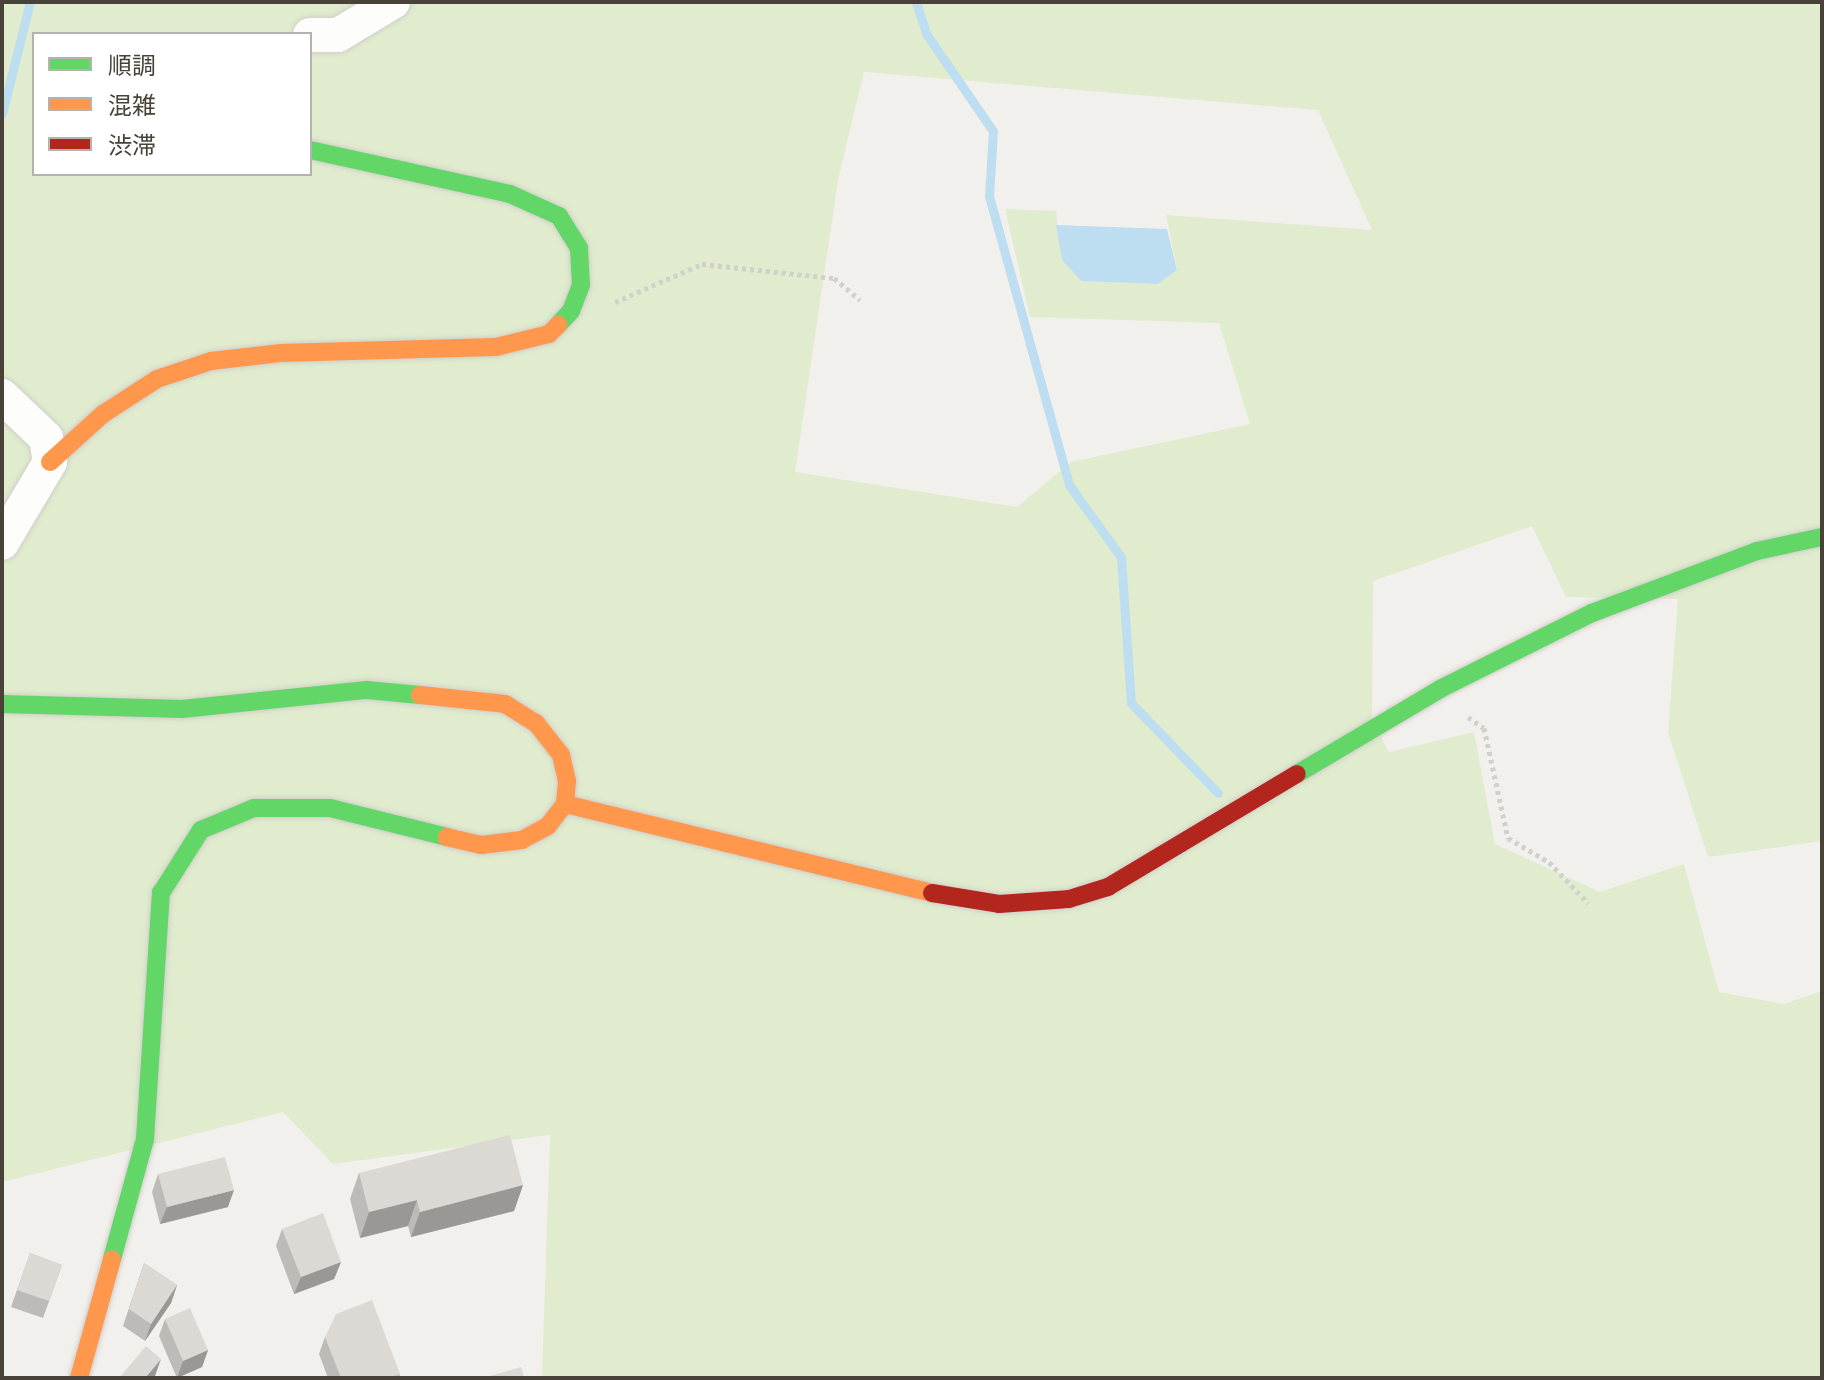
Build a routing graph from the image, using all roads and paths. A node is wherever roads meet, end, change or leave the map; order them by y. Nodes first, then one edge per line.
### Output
1 (393, 2) edge
2 (312, 35) edge
3 (312, 150) edge
4 (860, 300) dead end
5 (571, 311) junction
6 (2, 396) edge
7 (50, 462) junction
8 (1822, 537) edge
9 (2, 543) edge
10 (2, 704) edge
11 (1453, 720) dead end
12 (565, 804) junction
13 (1588, 903) dead end
14 (79, 1378) edge

1 - 2 street
3 - 5 street
4 - 5 path
5 - 7 street
6 - 7 street
7 - 9 street
8 - 12 street
10 - 12 street
11 - 13 path
12 - 14 street

